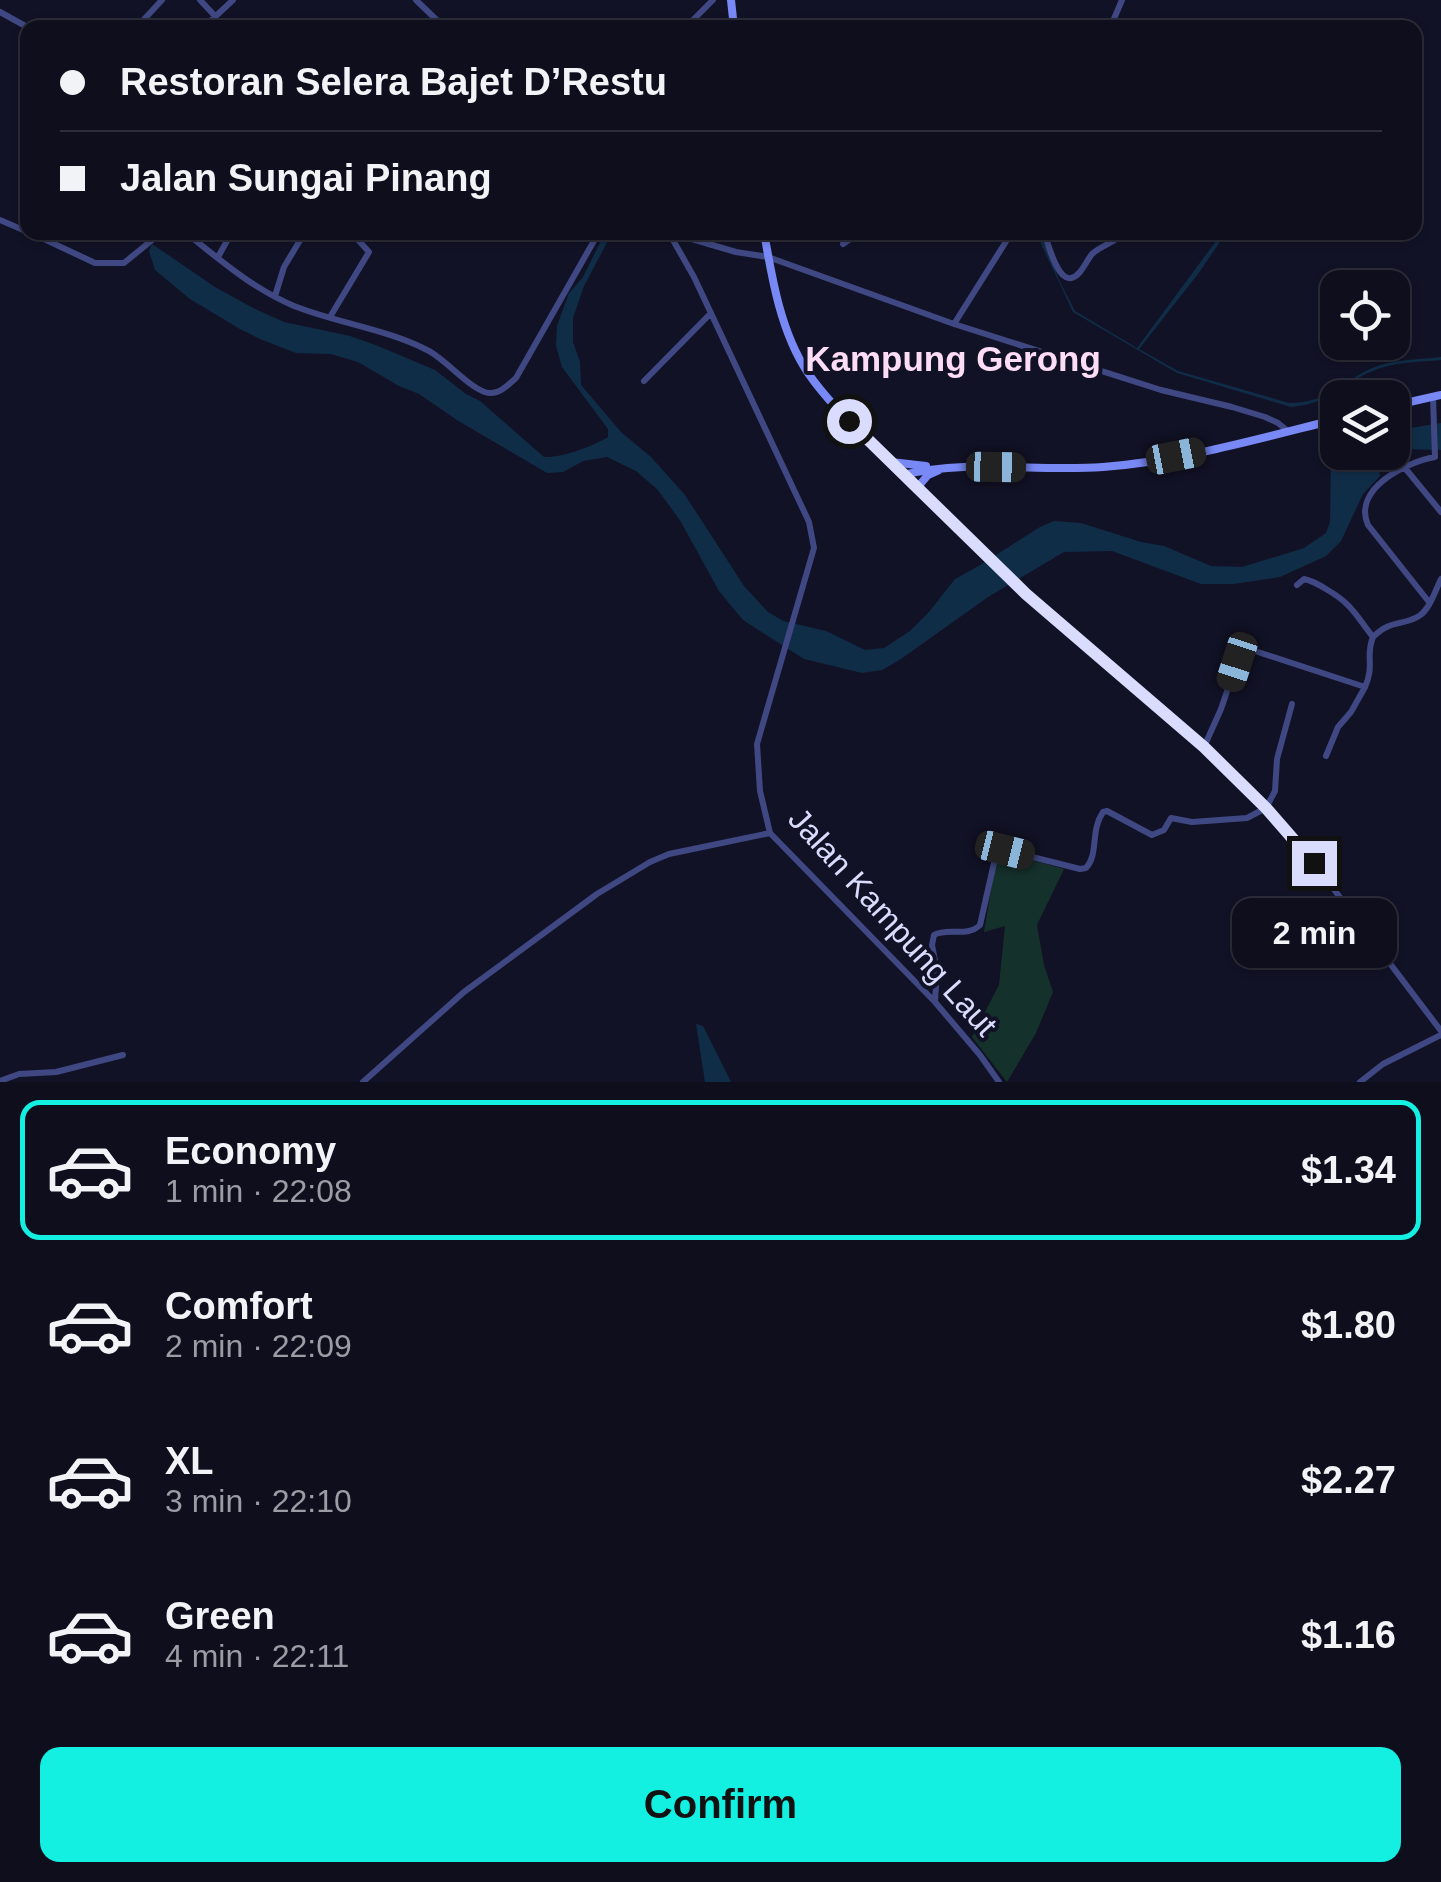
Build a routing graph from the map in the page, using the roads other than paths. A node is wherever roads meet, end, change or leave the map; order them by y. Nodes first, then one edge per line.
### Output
1 (162, 0) edge
2 (200, 0) edge
3 (233, 0) edge
4 (416, 0) edge
5 (713, 0) edge
6 (215, 16) junction
7 (143, 20) edge
8 (211, 20) edge
9 (437, 20) edge
10 (694, 20) edge
11 (46, 240) edge
12 (152, 240) edge
13 (194, 240) edge
14 (228, 240) edge
15 (300, 240) edge
16 (358, 240) edge
17 (594, 240) edge
18 (672, 240) edge
19 (693, 240) edge
20 (765, 240) edge
21 (849, 240) edge
22 (1007, 240) edge
23 (1047, 240) edge
24 (1117, 240) edge
25 (844, 244) dead end
26 (768, 257) junction
27 (218, 258) junction
28 (275, 296) junction
29 (711, 314) junction
30 (330, 317) junction
31 (954, 324) junction
32 (644, 381) dead end
33 (1436, 399) edge
34 (1410, 403) edge
35 (1320, 423) edge
36 (1288, 430) junction
37 (1437, 455) edge
38 (891, 462) junction
39 (1410, 466) edge
40 (939, 468) junction
41 (1403, 470) edge
42 (1408, 470) edge
43 (903, 476) junction
44 (916, 489) junction
45 (1441, 512) edge
46 (1441, 580) edge
47 (1298, 585) dead end
48 (1430, 602) junction
49 (1373, 637) junction
50 (1364, 688) junction
51 (1292, 704) dead end
52 (1204, 747) junction
53 (1326, 756) dead end
54 (1266, 808) junction
55 (770, 832) junction
56 (935, 1002) junction
57 (1441, 1033) edge
58 (122, 1055) dead end
59 (0, 1081) edge
60 (362, 1082) edge
61 (999, 1082) edge
62 (1360, 1082) edge

1 - 7 street
2 - 6 street
3 - 6 street
4 - 9 street
5 - 10 street
6 - 8 street
11 - 12 street
13 - 27 street
14 - 27 street
15 - 28 street
16 - 30 street
17 - 30 street
18 - 29 street, Jalan Kampung Laut
19 - 26 street
20 - 26 street
21 - 25 street
22 - 31 street
23 - 24 street
26 - 31 street
26 - 38 street
27 - 28 street
28 - 30 street
29 - 32 street
29 - 55 street, Jalan Kampung Laut
31 - 36 street
33 - 34 street
33 - 37 street
35 - 36 street
36 - 40 street
37 - 39 street
38 - 40 street
38 - 43 street
40 - 43 street
40 - 44 street
41 - 48 street
42 - 45 street
43 - 44 street
44 - 52 street
46 - 48 street
47 - 49 street
48 - 49 street
49 - 50 street
50 - 52 street
50 - 53 street
51 - 54 street
52 - 54 street
54 - 56 street
54 - 57 street
55 - 56 street, Jalan Kampung Laut
55 - 60 street
56 - 61 street, Jalan Kampung Laut
57 - 62 street
58 - 59 street

